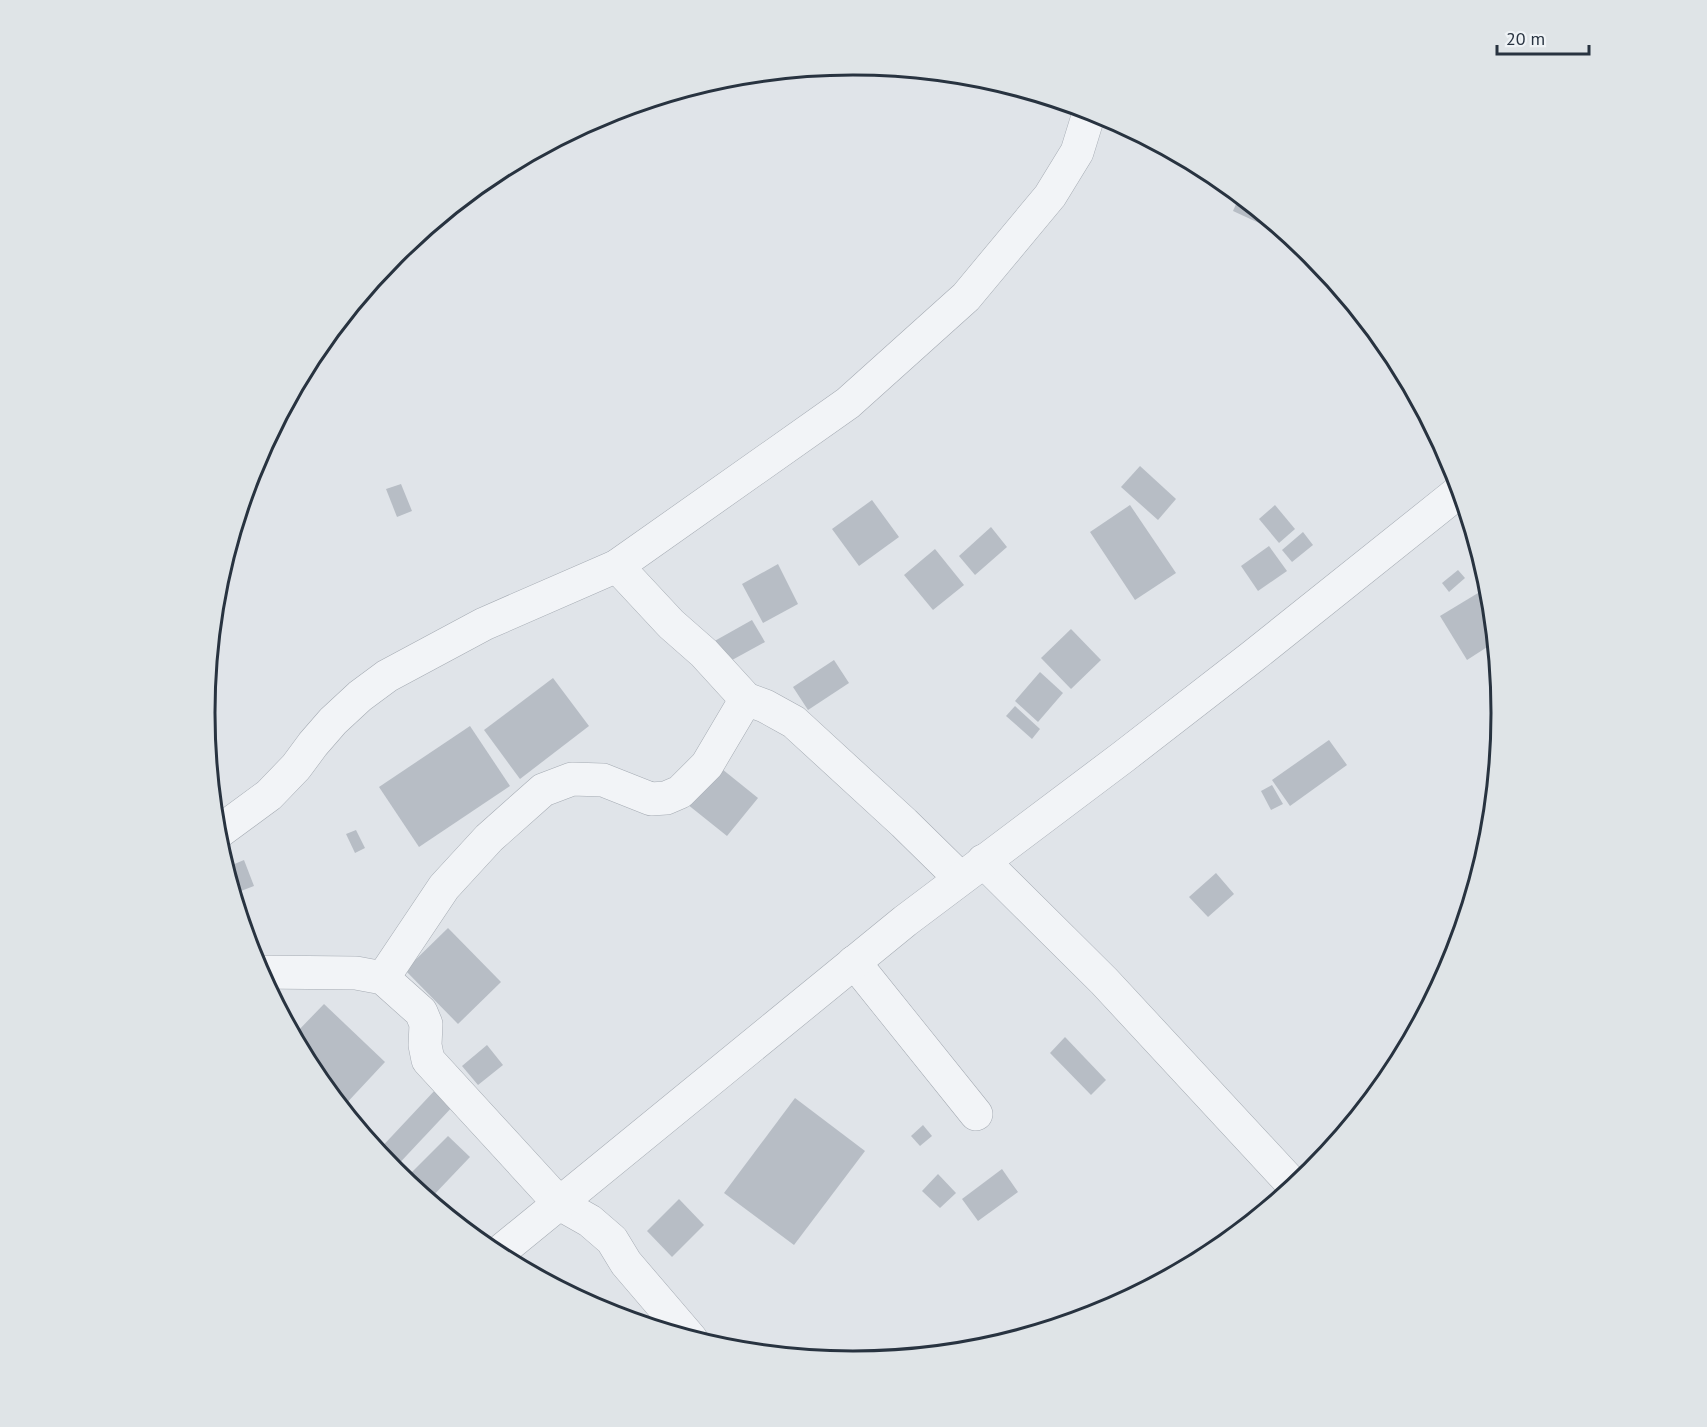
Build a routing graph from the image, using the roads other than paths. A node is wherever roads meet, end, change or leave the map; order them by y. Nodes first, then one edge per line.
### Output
1 (1087, 120) edge
2 (1453, 496) edge
3 (617, 566) junction
4 (746, 699) junction
5 (225, 827) edge
6 (971, 869) junction
7 (854, 962) junction
8 (270, 972) edge
9 (383, 978) junction
10 (976, 1114) dead end
11 (1289, 1180) edge
12 (560, 1204) junction
13 (505, 1248) edge
14 (682, 1328) edge

1 - 3 street
2 - 6 street
3 - 4 street
3 - 5 street
4 - 6 street
4 - 9 street
6 - 7 street
6 - 11 street
7 - 10 street
7 - 12 street
8 - 9 street
9 - 12 street
12 - 13 street
12 - 14 street

